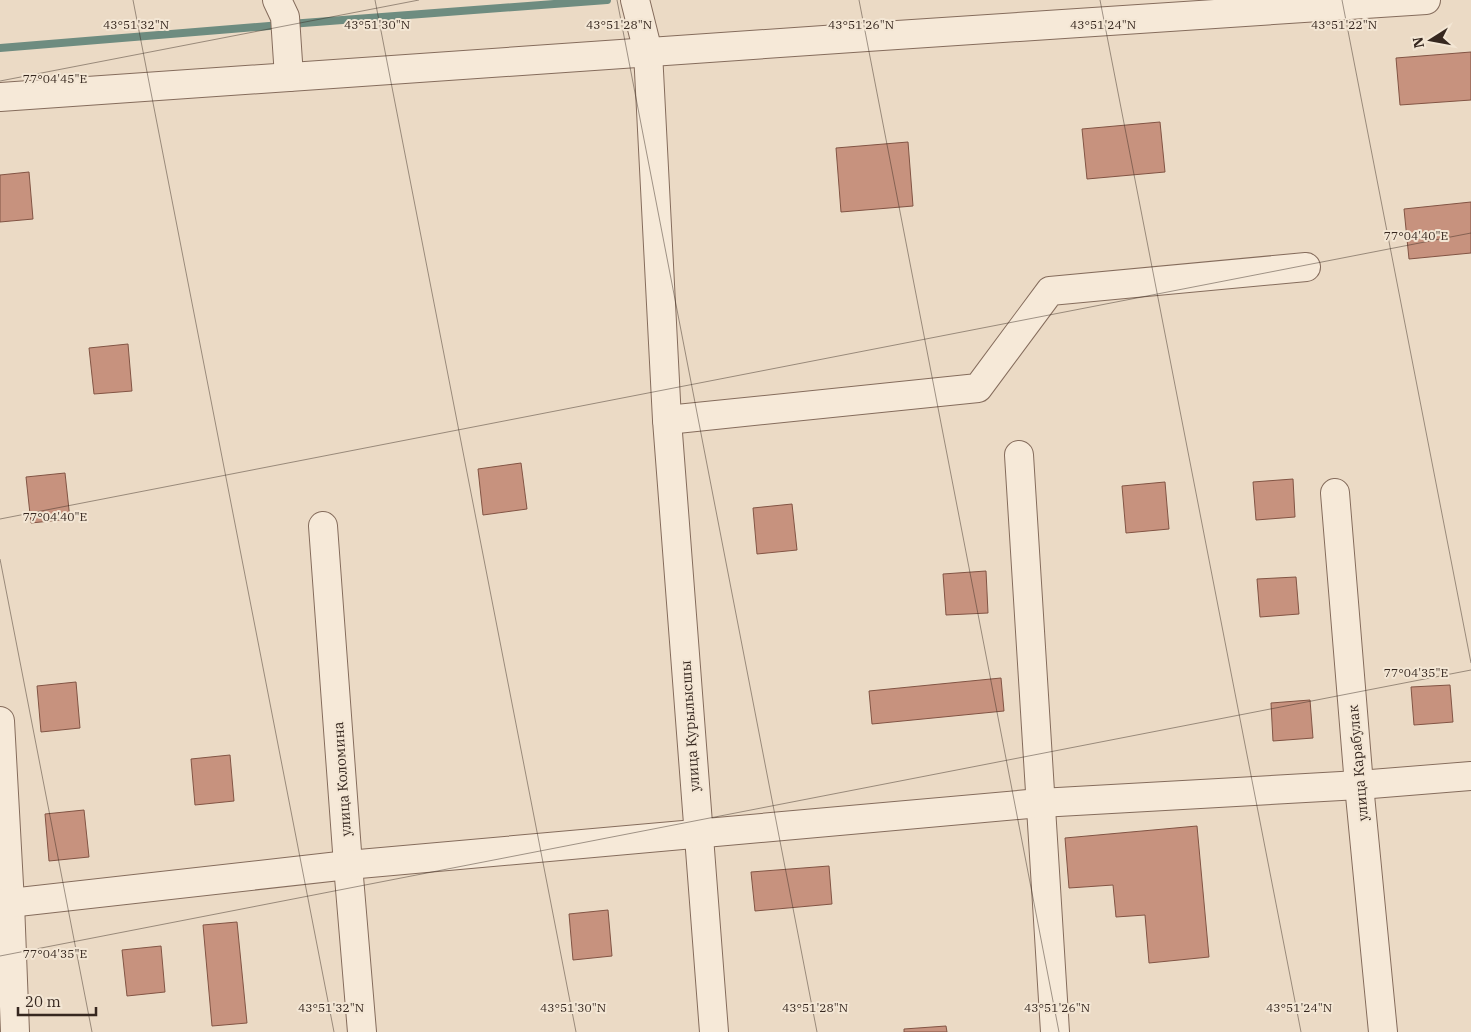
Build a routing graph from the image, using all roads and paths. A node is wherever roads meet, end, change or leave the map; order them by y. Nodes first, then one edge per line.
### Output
1 (635, 0) edge
2 (1426, 0) edge
3 (285, 6) edge
4 (1147, 9) edge
5 (648, 52) junction
6 (289, 77) junction
7 (0, 97) edge
8 (1306, 267) dead end
9 (667, 420) junction
10 (1018, 456) dead end
11 (1335, 493) dead end
12 (323, 526) dead end
13 (0, 721) edge
14 (1471, 776) edge
15 (1359, 785) junction
16 (1040, 803) junction
17 (698, 834) junction
18 (348, 865) junction
19 (5, 903) edge
20 (15, 1032) edge
21 (362, 1032) edge
22 (714, 1032) edge
23 (1055, 1032) edge
24 (1383, 1032) edge

1 - 5 street, улица Курылысшы
2 - 4 street
3 - 6 street
4 - 5 street
5 - 6 street
5 - 9 street, улица Курылысшы
6 - 7 street
8 - 9 street
9 - 17 street, улица Курылысшы
10 - 16 street
11 - 15 street, улица Карабулак
12 - 18 street, улица Коломина
13 - 19 street
14 - 15 street
15 - 16 street
15 - 24 street, улица Карабулак
16 - 17 street
16 - 23 street
17 - 18 street
17 - 22 street, улица Курылысшы
18 - 19 street
18 - 21 street, улица Коломина
19 - 20 street

